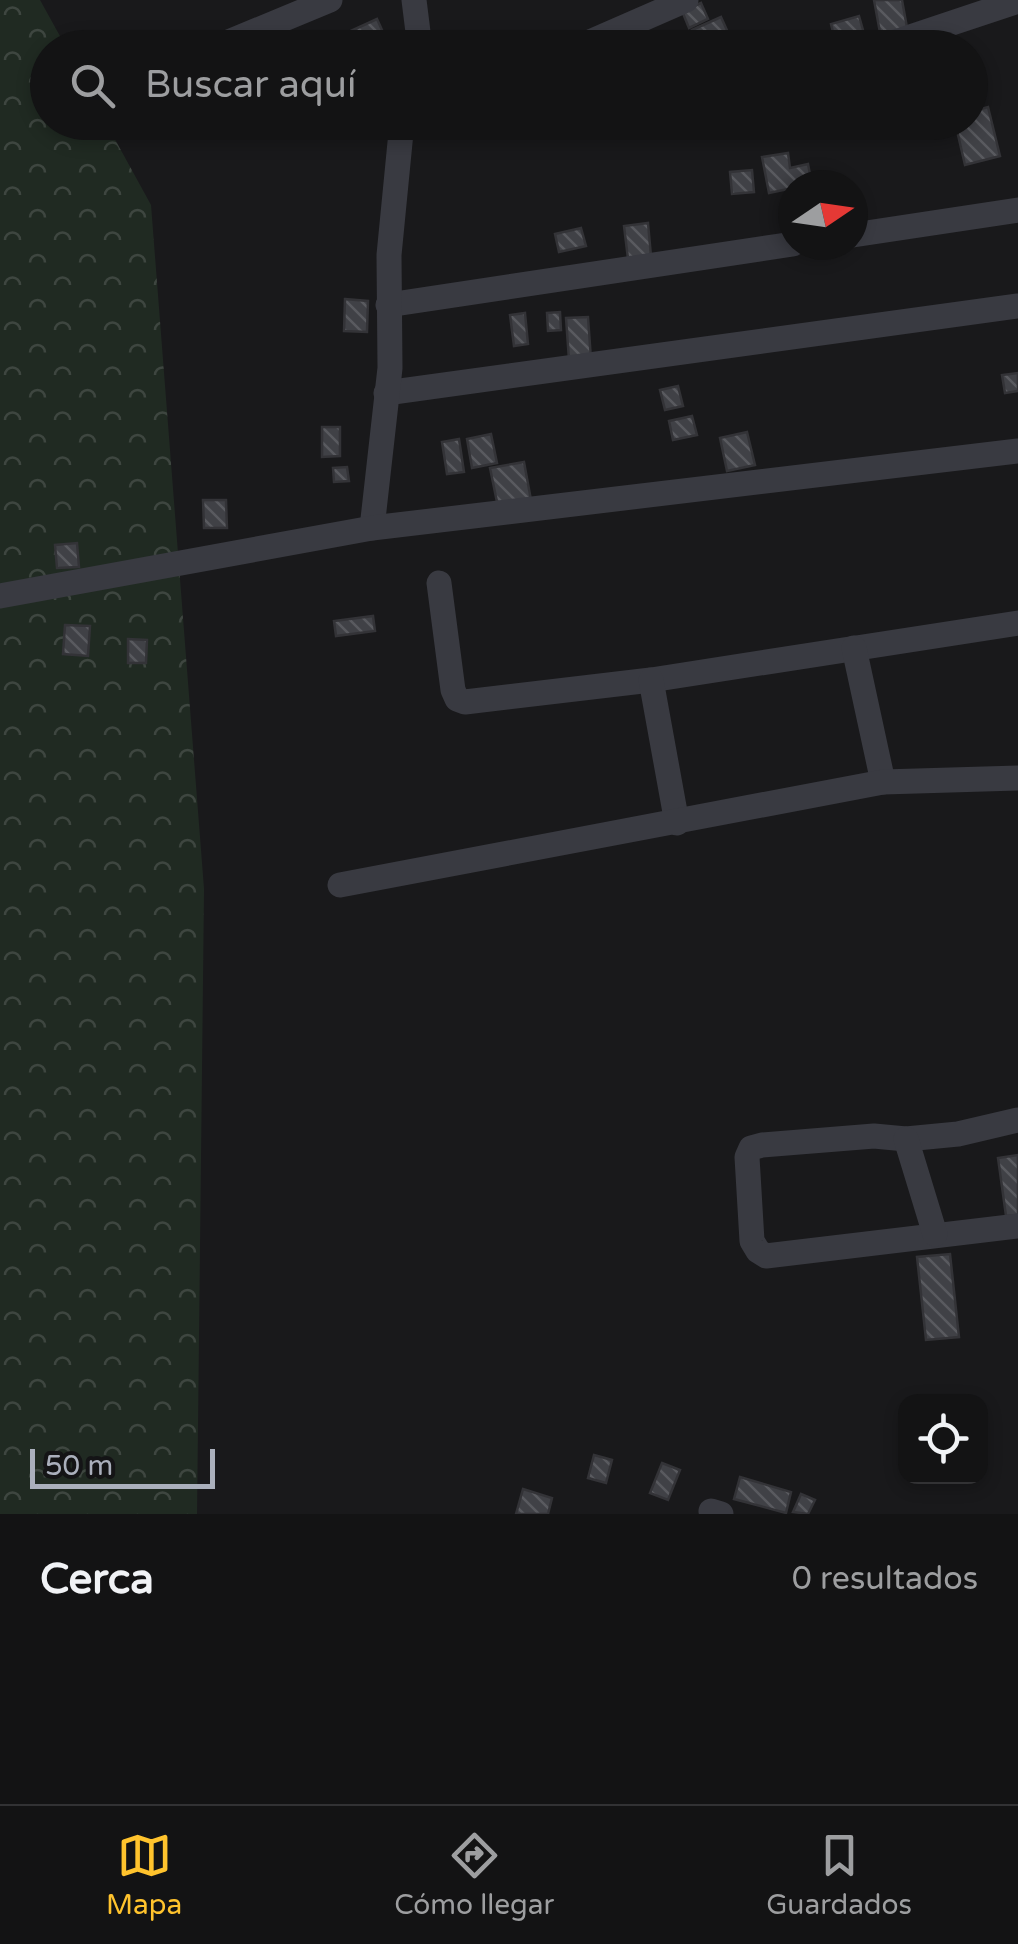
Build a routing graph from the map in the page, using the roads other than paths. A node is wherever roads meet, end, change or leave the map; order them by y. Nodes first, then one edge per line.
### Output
1 (330, 0) edge
2 (414, 0) edge
3 (686, 0) edge
4 (1018, 1) edge
5 (258, 30) edge
6 (418, 30) edge
7 (617, 30) edge
8 (931, 30) edge
9 (401, 140) edge
10 (1018, 210) edge
11 (868, 233) edge
12 (778, 246) edge
13 (388, 305) junction
14 (1018, 306) edge
15 (386, 393) junction
16 (1018, 451) edge
17 (372, 528) junction
18 (439, 583) dead end
19 (0, 596) edge
20 (1018, 623) edge
21 (854, 648) junction
22 (651, 680) junction
23 (1018, 778) edge
24 (883, 782) junction
25 (677, 823) junction
26 (340, 885) dead end
27 (1018, 1120) edge
28 (906, 1138) junction
29 (1018, 1226) edge
30 (935, 1234) junction

1 - 5 street
2 - 6 street
3 - 7 street
4 - 8 street
9 - 13 street
10 - 11 street
12 - 13 street
13 - 15 street
14 - 15 street
15 - 17 street
16 - 17 street
17 - 19 street
18 - 22 street
20 - 21 street
21 - 22 street
21 - 24 street
22 - 25 street
23 - 24 street
24 - 25 street
25 - 26 street
27 - 28 street
28 - 30 street
28 - 30 street
29 - 30 street

